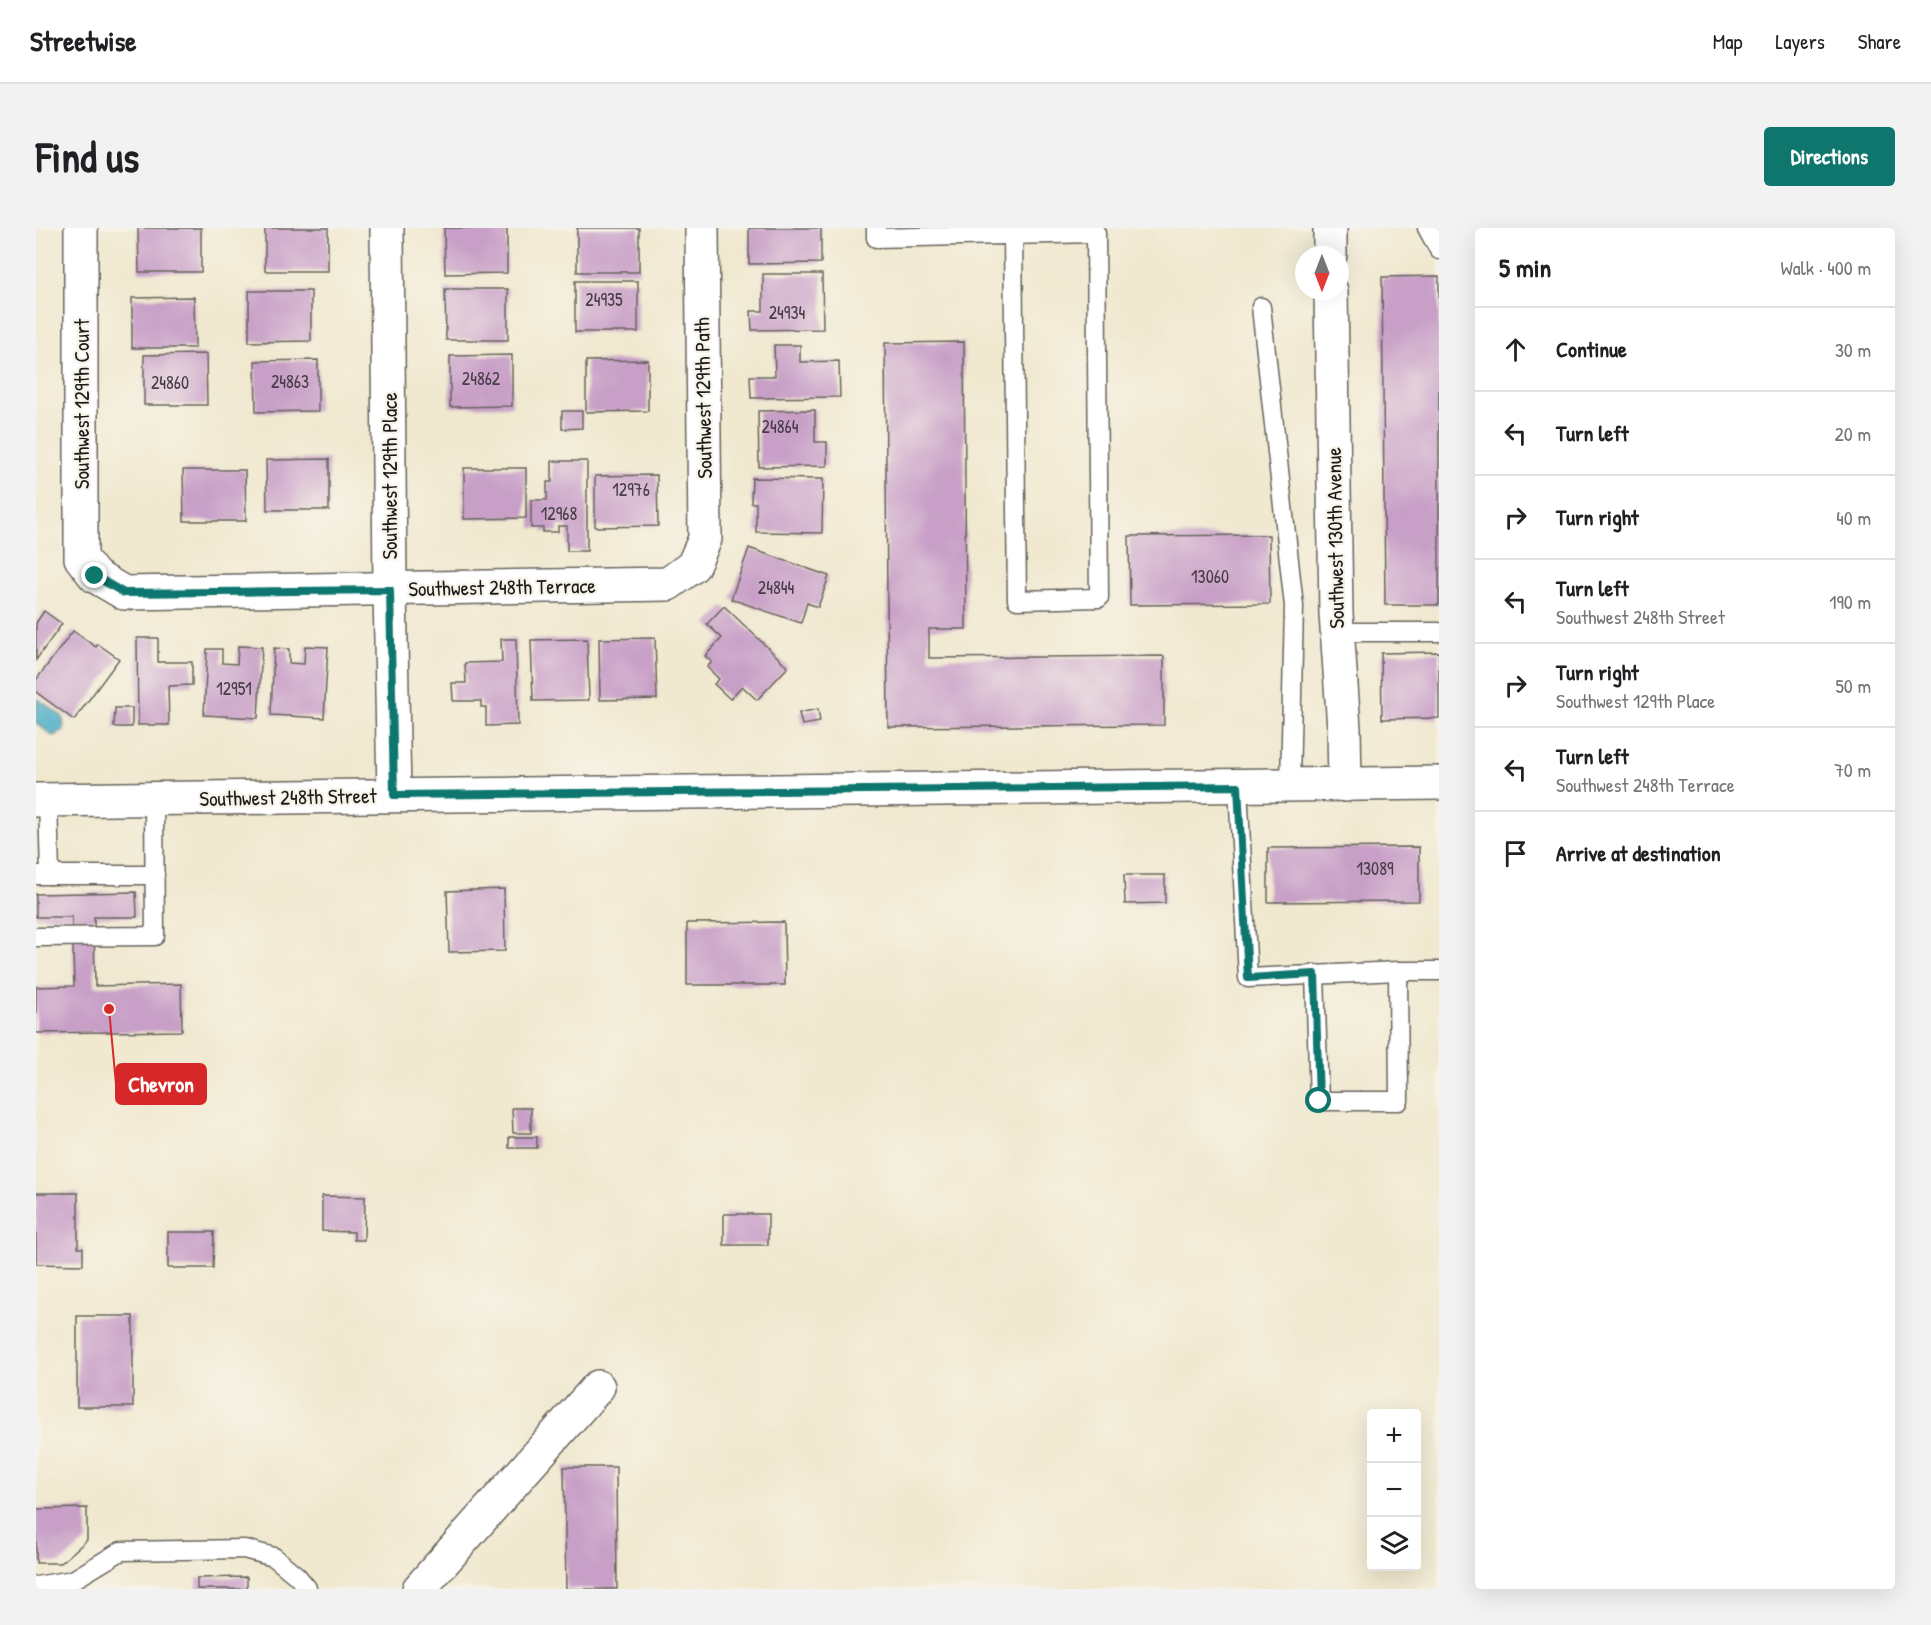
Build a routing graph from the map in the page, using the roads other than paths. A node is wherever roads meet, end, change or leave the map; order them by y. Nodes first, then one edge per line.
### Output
1 (81, 228) edge
2 (387, 228) edge
3 (702, 228) edge
4 (876, 228) edge
5 (1329, 228) edge
6 (1427, 228) edge
7 (1013, 234) junction
8 (1330, 246) edge
9 (1439, 250) edge
10 (1331, 300) edge
11 (1261, 306) dead end
12 (693, 566) joint
13 (95, 576) joint
14 (390, 590) junction
15 (1439, 632) edge
16 (1337, 633) junction
17 (1439, 783) edge
18 (1290, 785) junction
19 (1345, 785) junction
20 (1238, 786) junction
21 (394, 795) junction
22 (154, 798) junction
23 (42, 800) edge
24 (43, 875) edge
25 (155, 875) junction
26 (36, 937) edge
27 (1398, 971) junction
28 (1439, 971) edge
29 (1315, 974) junction
30 (598, 1387) dead end
31 (36, 1586) edge
32 (306, 1589) edge
33 (419, 1589) edge

1 - 13 street, Southwest 129th Court
2 - 14 street, Southwest 129th Place
3 - 12 street, Southwest 129th Path
4 - 7 lane
5 - 8 street
6 - 9 lane
7 - 7 lane
10 - 16 street, Southwest 130th Avenue
11 - 18 lane
12 - 14 street, Southwest 248th Terrace
13 - 14 street, Southwest 248th Terrace
14 - 21 street, Southwest 129th Place
15 - 16 lane
16 - 19 street, Southwest 130th Avenue
17 - 19 street, Southwest 248th Street
18 - 19 street, Southwest 248th Street
18 - 20 street, Southwest 248th Street
20 - 21 street, Southwest 248th Street
20 - 29 lane
21 - 22 street, Southwest 248th Street
22 - 23 street, Southwest 248th Street
22 - 25 lane
23 - 24 lane
24 - 25 lane
25 - 26 lane
27 - 28 lane
27 - 29 lane
27 - 29 lane
30 - 33 street
31 - 32 lane

